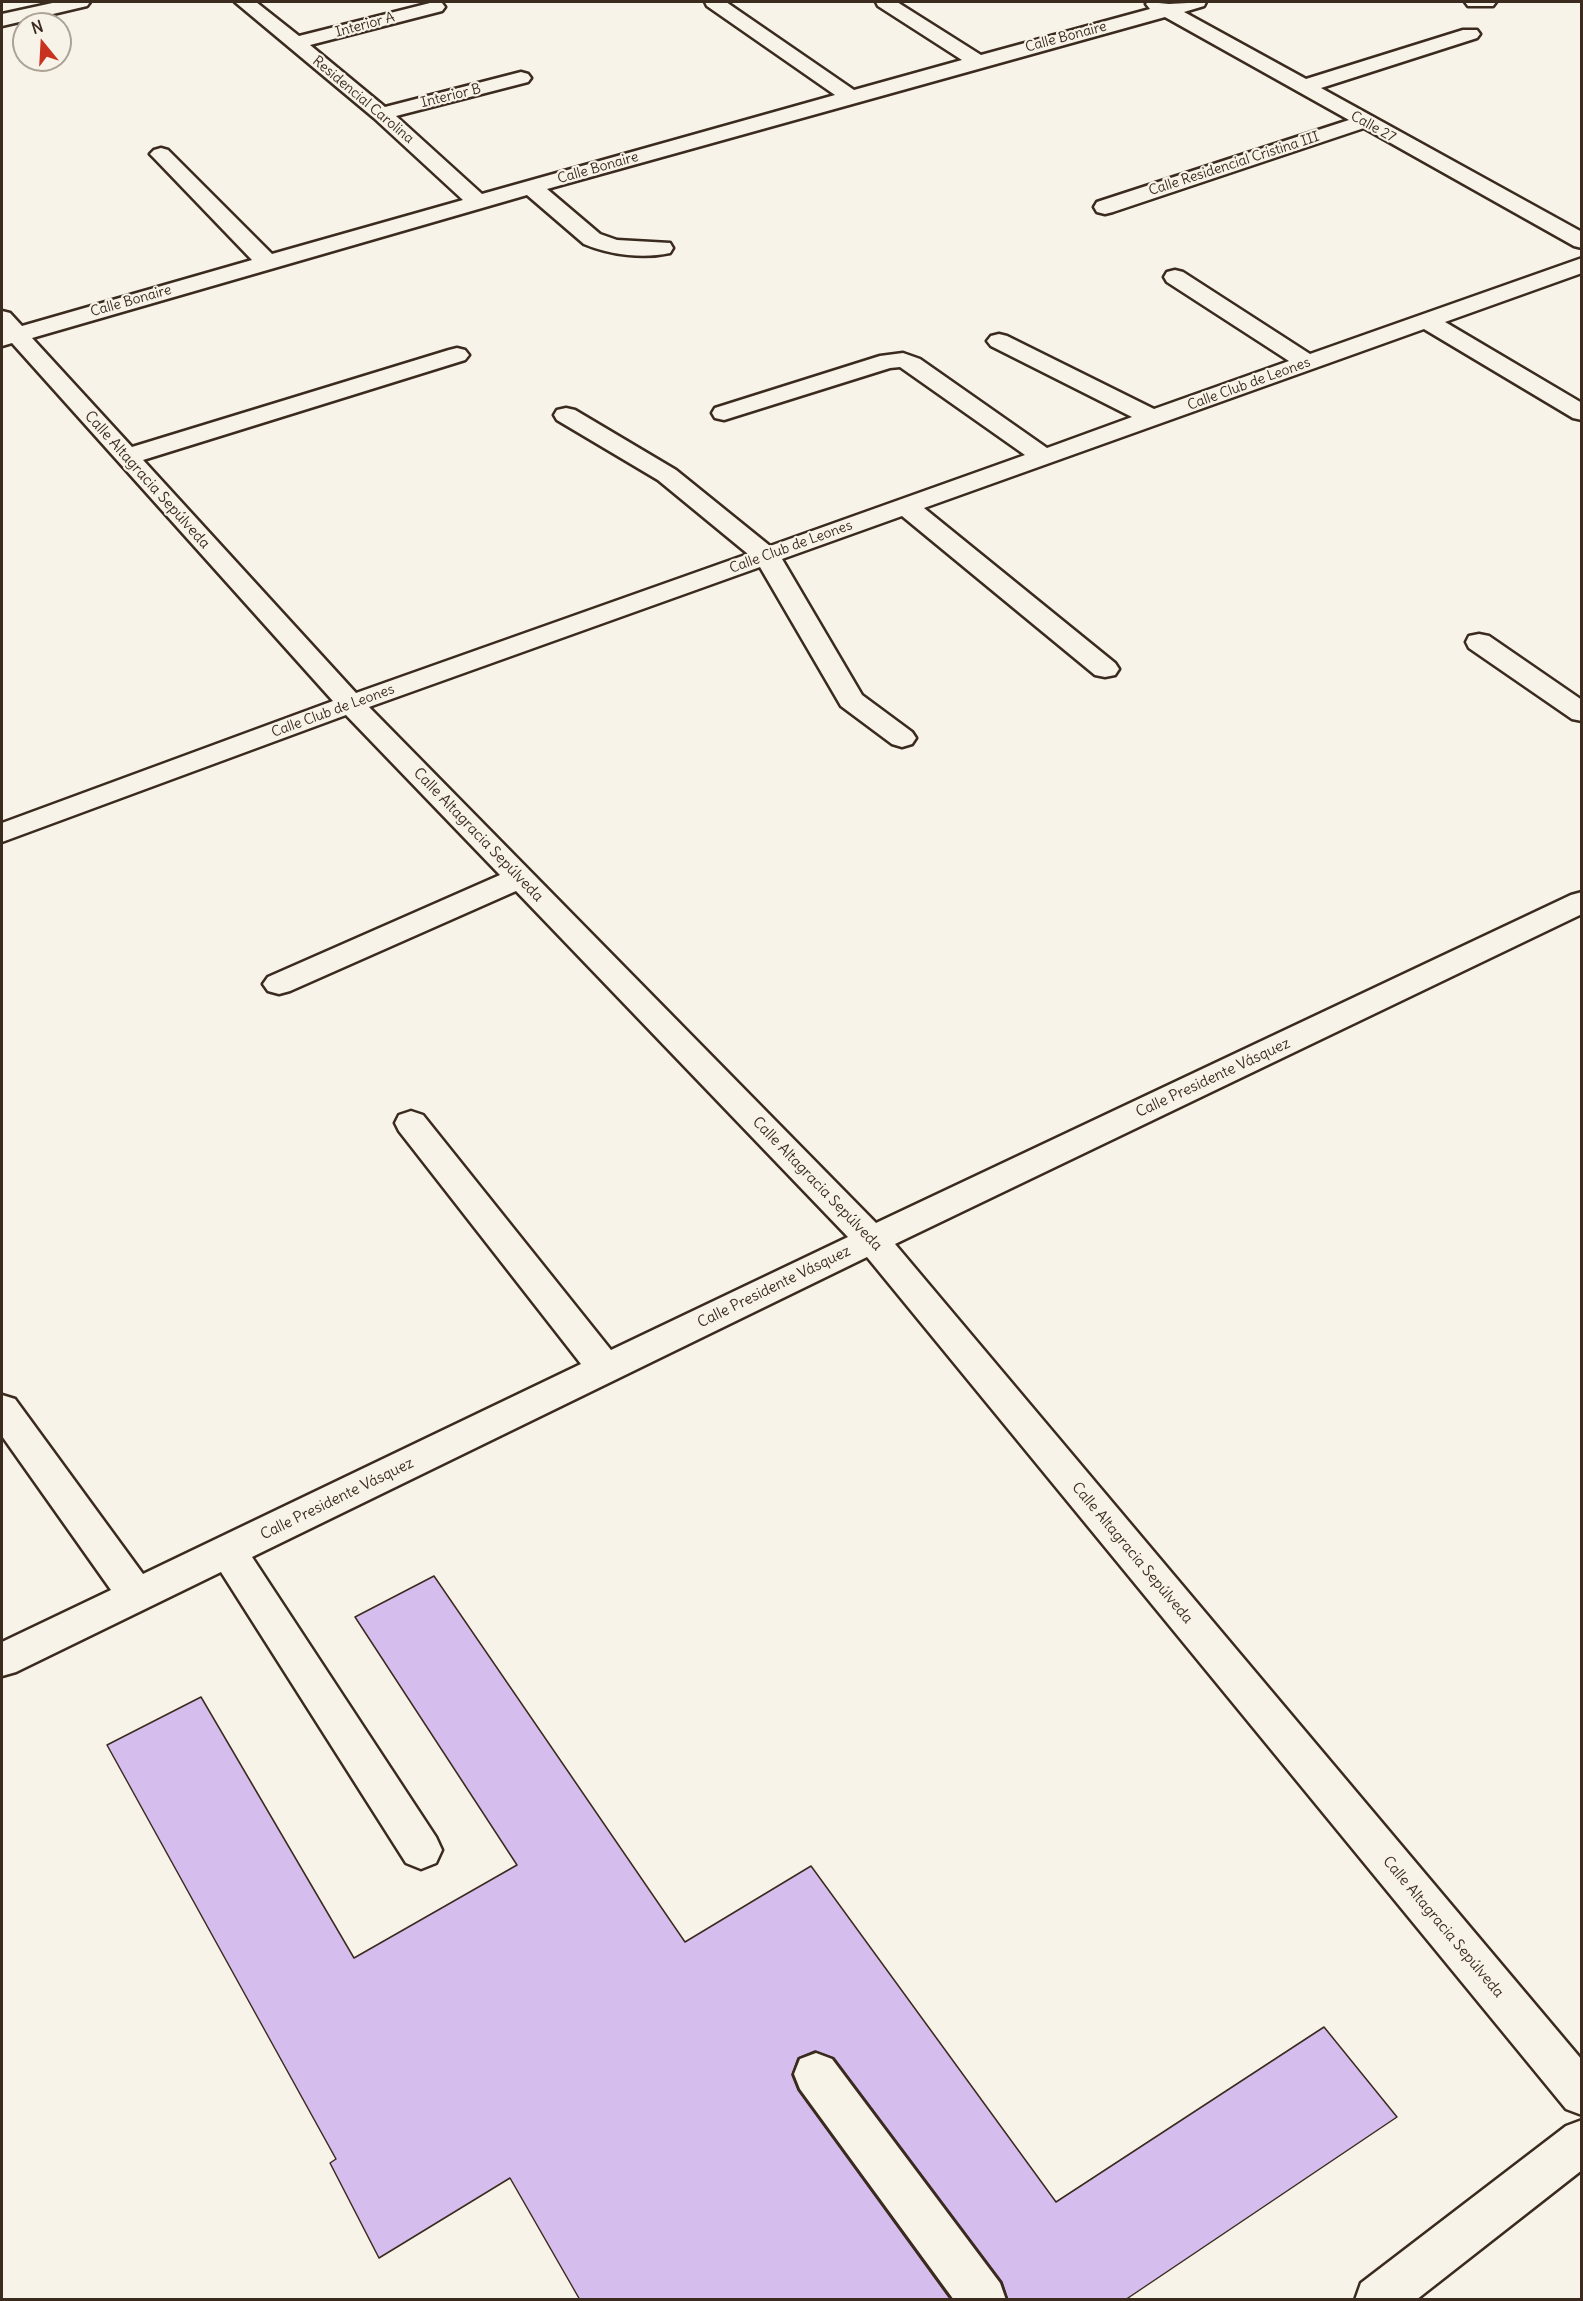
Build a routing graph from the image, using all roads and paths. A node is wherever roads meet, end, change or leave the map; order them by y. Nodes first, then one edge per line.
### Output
1 (80, 2) edge
2 (244, 2) edge
3 (714, 2) edge
4 (885, 2) edge
5 (1197, 2) edge
6 (1475, 2) edge
7 (1486, 2) edge
8 (1158, 6) edge
9 (435, 7) dead end
10 (2, 20) edge
11 (1470, 34) dead end
12 (296, 43) junction
13 (977, 61) junction
14 (521, 78) dead end
15 (1303, 87) junction
16 (851, 97) junction
17 (381, 114) junction
18 (1363, 122) junction
19 (161, 154) dead end
20 (531, 187) junction
21 (478, 202) junction
22 (1105, 207) dead end
23 (1581, 241) edge
24 (662, 248) dead end
25 (266, 261) junction
26 (1581, 265) edge
27 (1175, 278) dead end
28 (1427, 321) junction
29 (6, 331) edge
30 (999, 341) dead end
31 (457, 355) dead end
32 (1308, 363) junction
33 (724, 413) dead end
34 (1581, 413) edge
35 (566, 415) dead end
36 (1152, 418) junction
37 (126, 457) junction
38 (1044, 457) junction
39 (905, 506) junction
40 (767, 556) junction
41 (1479, 642) dead end
42 (1105, 669) dead end
43 (351, 704) junction
44 (1581, 713) edge
45 (903, 738) dead end
46 (2, 833) edge
47 (520, 878) junction
48 (1581, 902) edge
49 (279, 984) dead end
50 (411, 1123) dead end
51 (872, 1240) junction
52 (605, 1369) junction
53 (2, 1409) edge
54 (228, 1551) junction
55 (136, 1596) junction
56 (2, 1660) edge
57 (422, 1850) dead end
58 (816, 2074) dead end
59 (1581, 2094) edge
60 (1581, 2142) edge
61 (983, 2300) edge
62 (1378, 2300) edge

1 - 10 street
2 - 12 street, Residencial Carolina
3 - 16 street
4 - 13 street
5 - 8 street, Calle Bonaire
6 - 7 street
8 - 13 street, Calle Bonaire
8 - 15 street, Calle 27
9 - 12 street, Interior A
11 - 15 street
12 - 17 street, Residencial Carolina
13 - 16 street, Calle Bonaire
14 - 17 street, Interior B
15 - 18 street, Calle 27
16 - 20 street, Calle Bonaire
17 - 21 street, Residencial Carolina
18 - 22 street, Calle Residencial Cristina III
18 - 23 street, Calle 27
19 - 25 street
20 - 21 street, Calle Bonaire
20 - 24 street
21 - 25 street, Calle Bonaire
25 - 29 street, Calle Bonaire
26 - 28 street, Calle Club de Leones
27 - 32 street
28 - 32 street, Calle Club de Leones
28 - 34 street
29 - 37 street, Calle Altagracia Sepúlveda
30 - 36 street
31 - 37 street
32 - 36 street, Calle Club de Leones
33 - 38 street
35 - 40 street
36 - 38 street, Calle Club de Leones
37 - 43 street, Calle Altagracia Sepúlveda
38 - 39 street, Calle Club de Leones
39 - 40 street, Calle Club de Leones
39 - 42 street
40 - 43 street, Calle Club de Leones
40 - 45 street
41 - 44 street
43 - 46 street, Calle Club de Leones
43 - 47 street, Calle Altagracia Sepúlveda
47 - 49 street
47 - 51 street, Calle Altagracia Sepúlveda
48 - 51 street, Calle Presidente Vásquez
50 - 52 street
51 - 52 street, Calle Presidente Vásquez
51 - 59 street, Calle Altagracia Sepúlveda
52 - 54 street, Calle Presidente Vásquez
53 - 55 street
54 - 55 street, Calle Presidente Vásquez
54 - 57 street
55 - 56 street, Calle Presidente Vásquez
58 - 61 street
60 - 62 street

